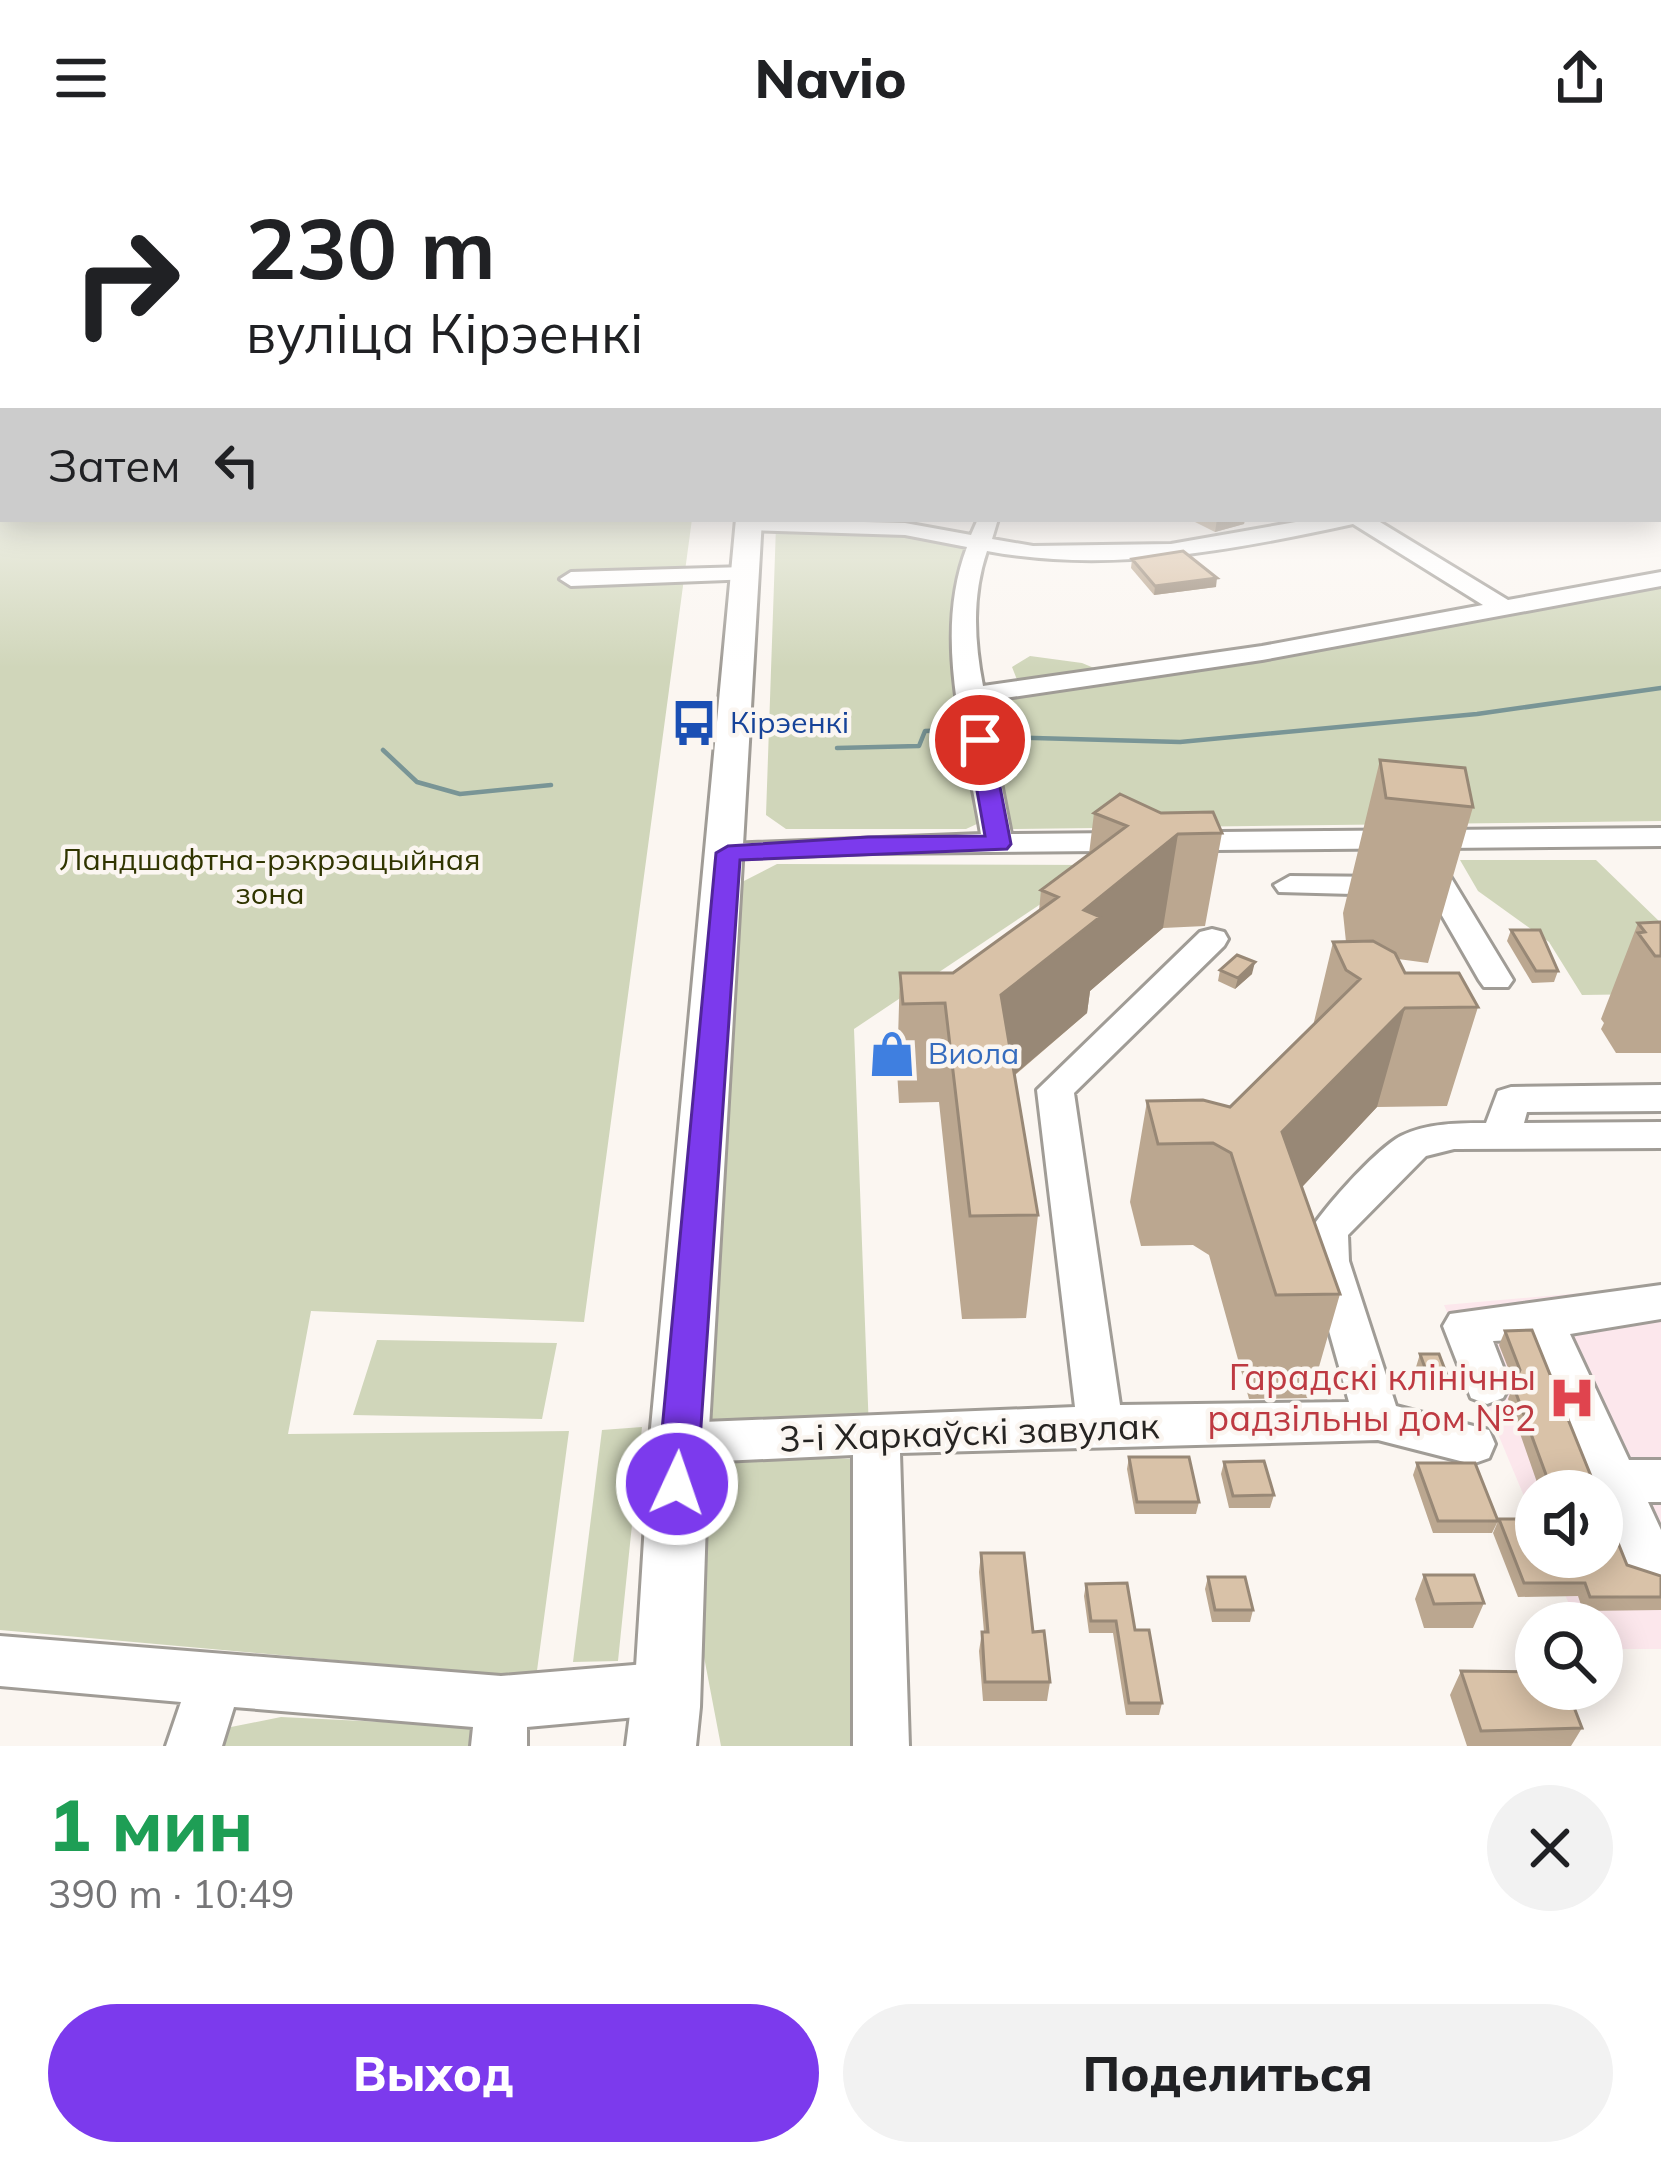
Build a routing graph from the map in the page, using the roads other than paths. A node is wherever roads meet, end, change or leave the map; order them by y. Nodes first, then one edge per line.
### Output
1 (749, 522) edge
2 (768, 522) edge
3 (1331, 522) edge
4 (1365, 522) edge
5 (985, 531) edge
6 (745, 574) junction
7 (1661, 579) edge
8 (579, 584) dead end
9 (1503, 607) junction
10 (971, 695) junction
11 (1661, 837) edge
12 (1414, 841) junction
13 (729, 844) junction
14 (998, 844) junction
15 (1290, 885) dead end
16 (1440, 886) junction
17 (1212, 939) dead end
18 (1496, 980) dead end
19 (1661, 1098) edge
20 (1661, 1135) edge
21 (1502, 1137) junction
22 (1661, 1302) edge
23 (1544, 1321) junction
24 (1487, 1385) dead end
25 (1378, 1421) junction
26 (1100, 1424) junction
27 (876, 1438) junction
28 (679, 1443) junction
29 (1472, 1444) dead end
30 (1638, 1481) edge
31 (1651, 1563) dead end
32 (0, 1661) edge
33 (215, 1681) junction
34 (500, 1724) edge
35 (670, 1727) edge
36 (194, 1746) edge
37 (881, 1746) edge

1 - 6 main road
2 - 5 street
3 - 5 street
4 - 9 street
5 - 10 street
6 - 8 street
6 - 13 main road
7 - 9 street
9 - 10 street
10 - 14 street
11 - 12 street
12 - 14 street
12 - 16 street
13 - 14 street
13 - 28 main road
15 - 16 street
16 - 18 street
17 - 26 street
19 - 21 street
20 - 21 street
21 - 25 street
22 - 23 street
23 - 24 street
23 - 30 street
25 - 26 street, 3-і Харкаўскі завулак
25 - 29 street, 3-і Харкаўскі завулак
26 - 27 street, 3-і Харкаўскі завулак
27 - 28 street, 3-і Харкаўскі завулак
27 - 37 street
28 - 35 main road
30 - 31 street
32 - 33 street
33 - 34 street
33 - 36 street
34 - 35 street

